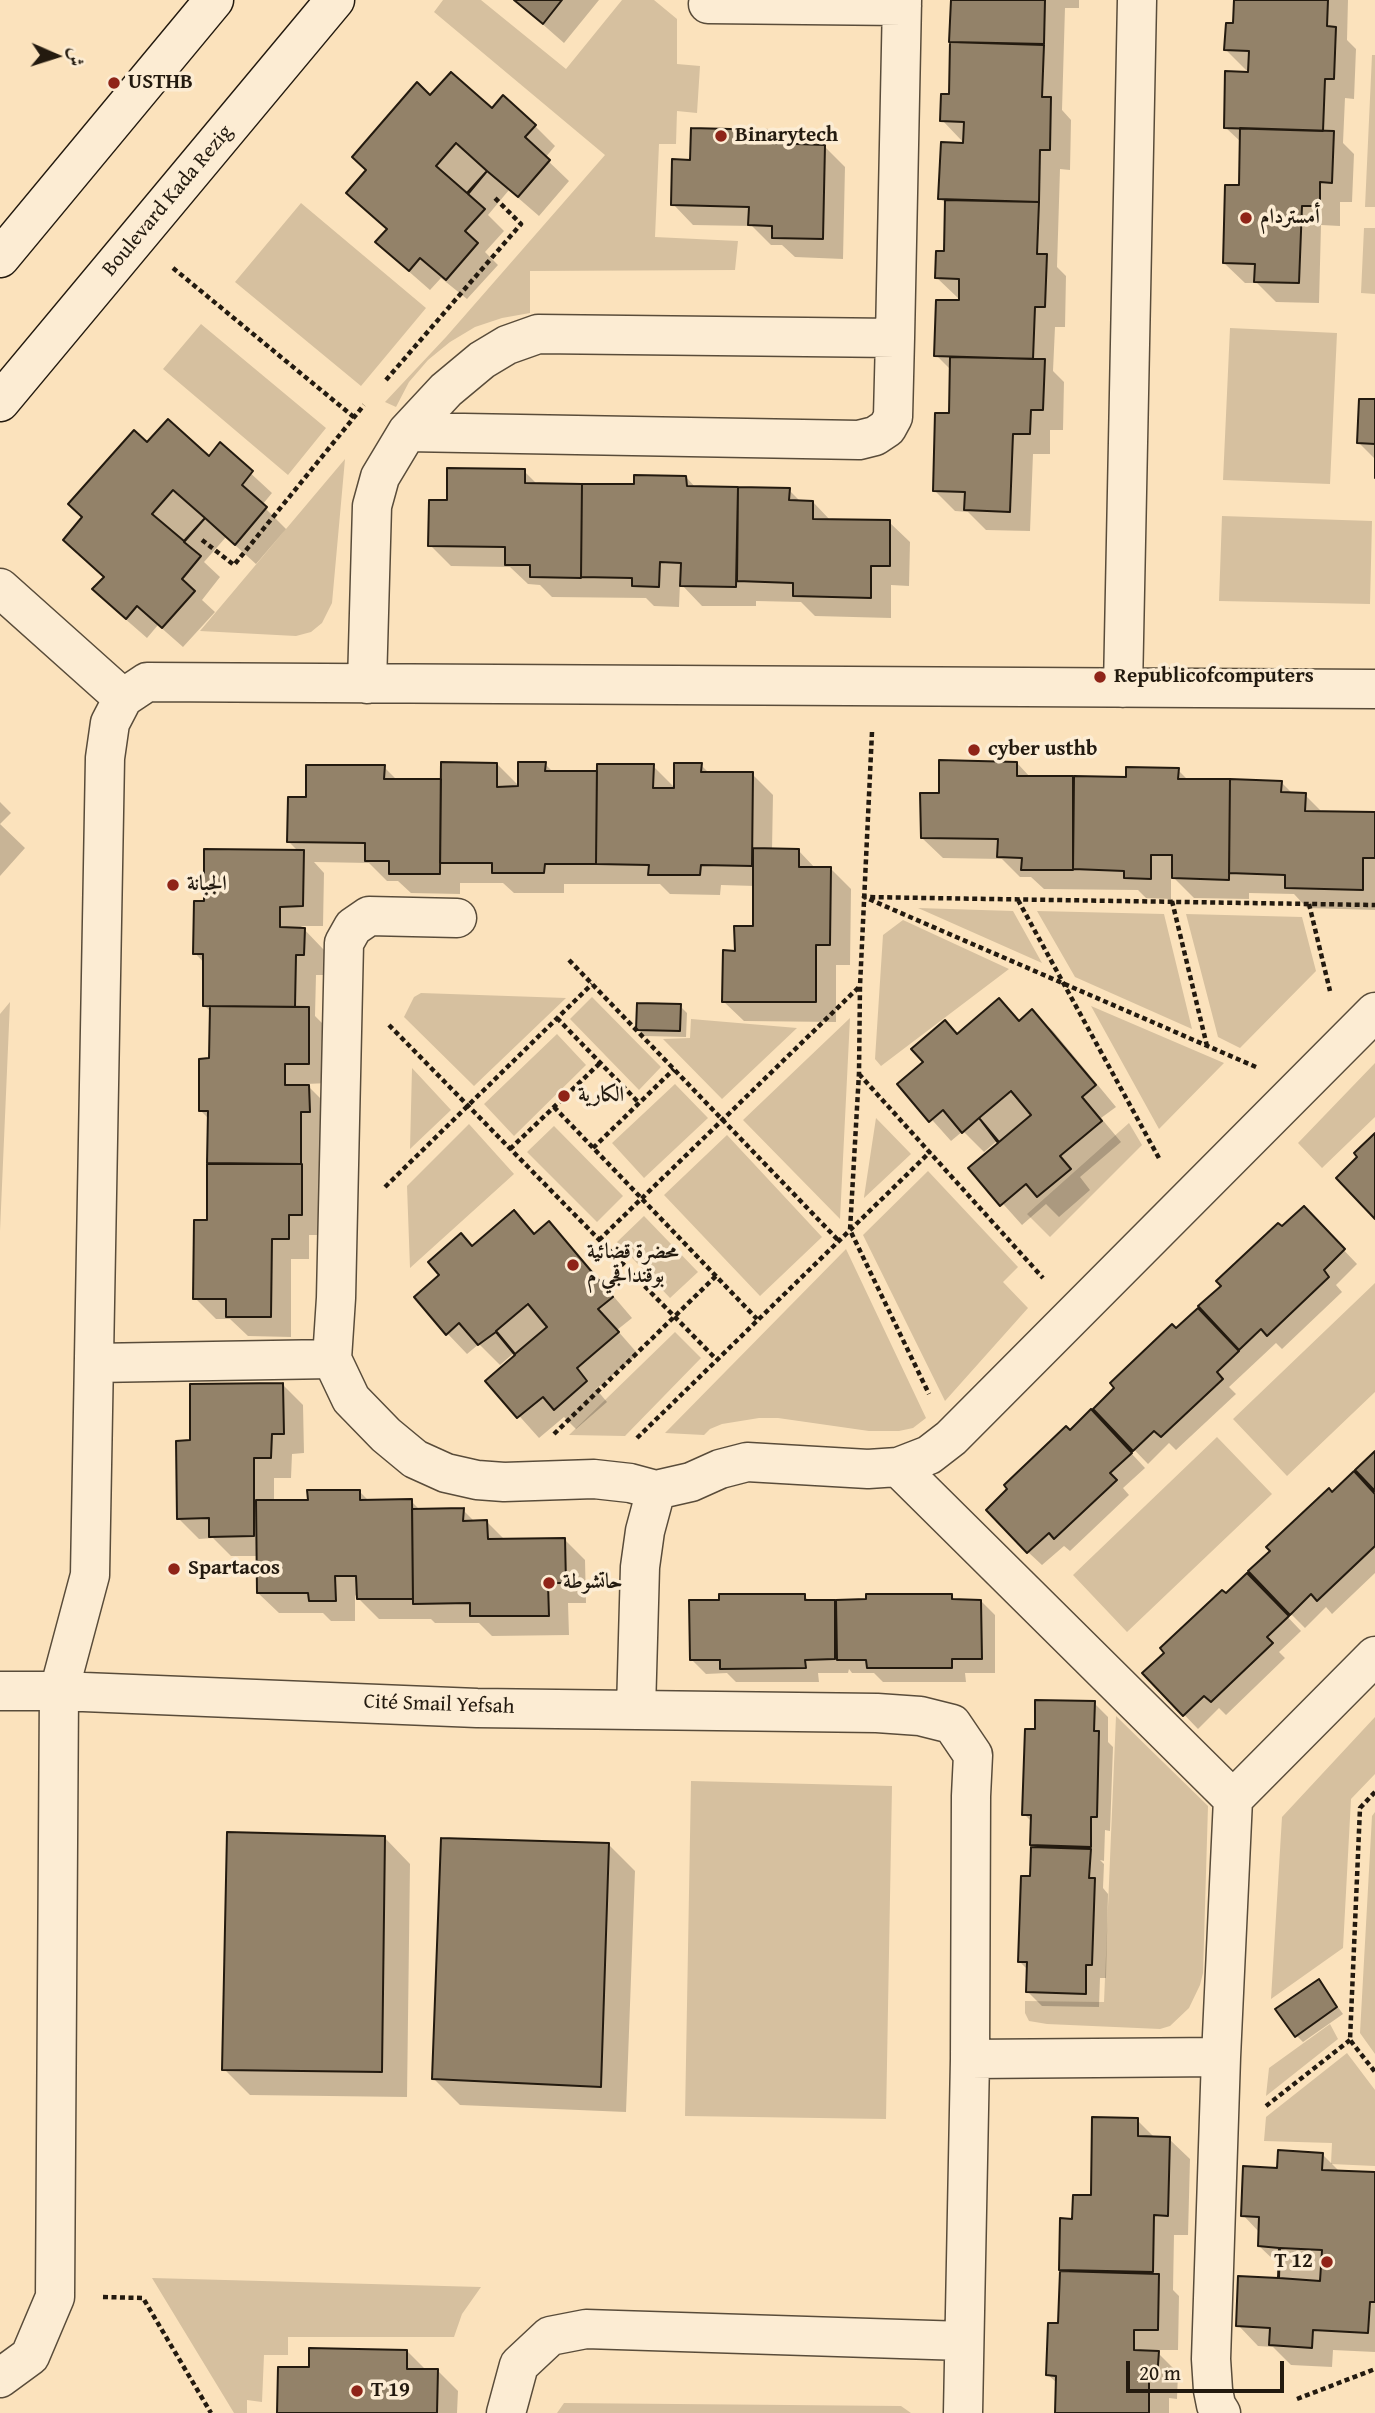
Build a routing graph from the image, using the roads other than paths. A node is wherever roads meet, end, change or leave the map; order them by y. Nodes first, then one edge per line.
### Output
1 (214, 0) edge
2 (335, 0) edge
3 (1137, 0) edge
4 (902, 3) edge
5 (708, 4) dead end
6 (0, 258) edge
7 (895, 338) junction
8 (0, 402) edge
9 (402, 441) junction
10 (0, 589) edge
11 (367, 684) junction
12 (1124, 688) junction
13 (1375, 689) edge
14 (124, 698) junction
15 (457, 918) dead end
16 (1375, 1012) edge
17 (332, 1359) junction
18 (94, 1363) junction
19 (898, 1467) junction
20 (656, 1490) junction
21 (1375, 1656) edge
22 (59, 1690) junction
23 (0, 1692) edge
24 (636, 1710) junction
25 (1233, 1799) junction
26 (1221, 2057) junction
27 (970, 2059) junction
28 (964, 2342) junction
29 (0, 2378) edge
30 (506, 2413) edge
31 (963, 2413) edge
32 (1221, 2413) edge

1 - 6 street
2 - 8 street, Boulevard Kada Rezig
3 - 12 street
4 - 5 street
4 - 7 street
7 - 9 street
7 - 9 street
9 - 11 street
10 - 14 street
11 - 12 street
11 - 14 street
12 - 13 street
14 - 18 street
15 - 17 street
16 - 19 street
17 - 18 street
17 - 20 street
18 - 22 street
19 - 20 street
19 - 25 street
20 - 24 street
21 - 25 street
22 - 23 street, Cité Smail Yefsah
22 - 24 street, Cité Smail Yefsah
22 - 29 street
24 - 27 street, Cité Smail Yefsah
25 - 26 street
26 - 27 street
26 - 32 street
27 - 28 street, Cité Smail Yefsah
28 - 30 street
28 - 31 street, Cité Smail Yefsah

